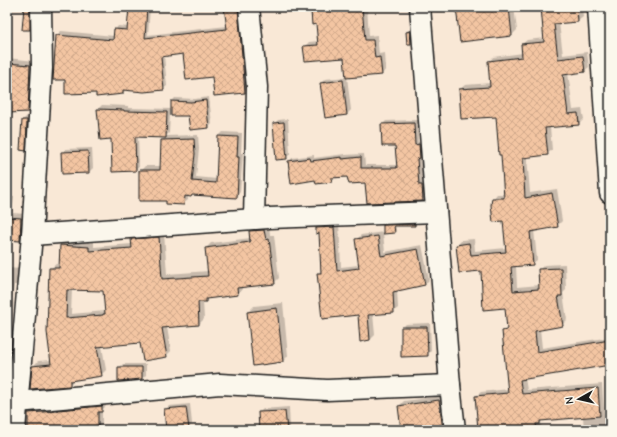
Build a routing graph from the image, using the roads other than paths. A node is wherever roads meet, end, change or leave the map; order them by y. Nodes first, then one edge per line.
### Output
1 (41, 7) edge
2 (249, 7) edge
3 (420, 7) edge
4 (598, 7) edge
5 (610, 193) edge
6 (436, 212) junction
7 (254, 219) junction
8 (32, 235) junction
9 (450, 385) junction
10 (16, 402) junction
11 (15, 430) edge
12 (455, 430) edge

1 - 8 street
2 - 7 street
3 - 6 street
4 - 5 street
6 - 7 street
6 - 9 street
7 - 8 street
8 - 10 street
9 - 10 street
9 - 12 street
10 - 11 street

